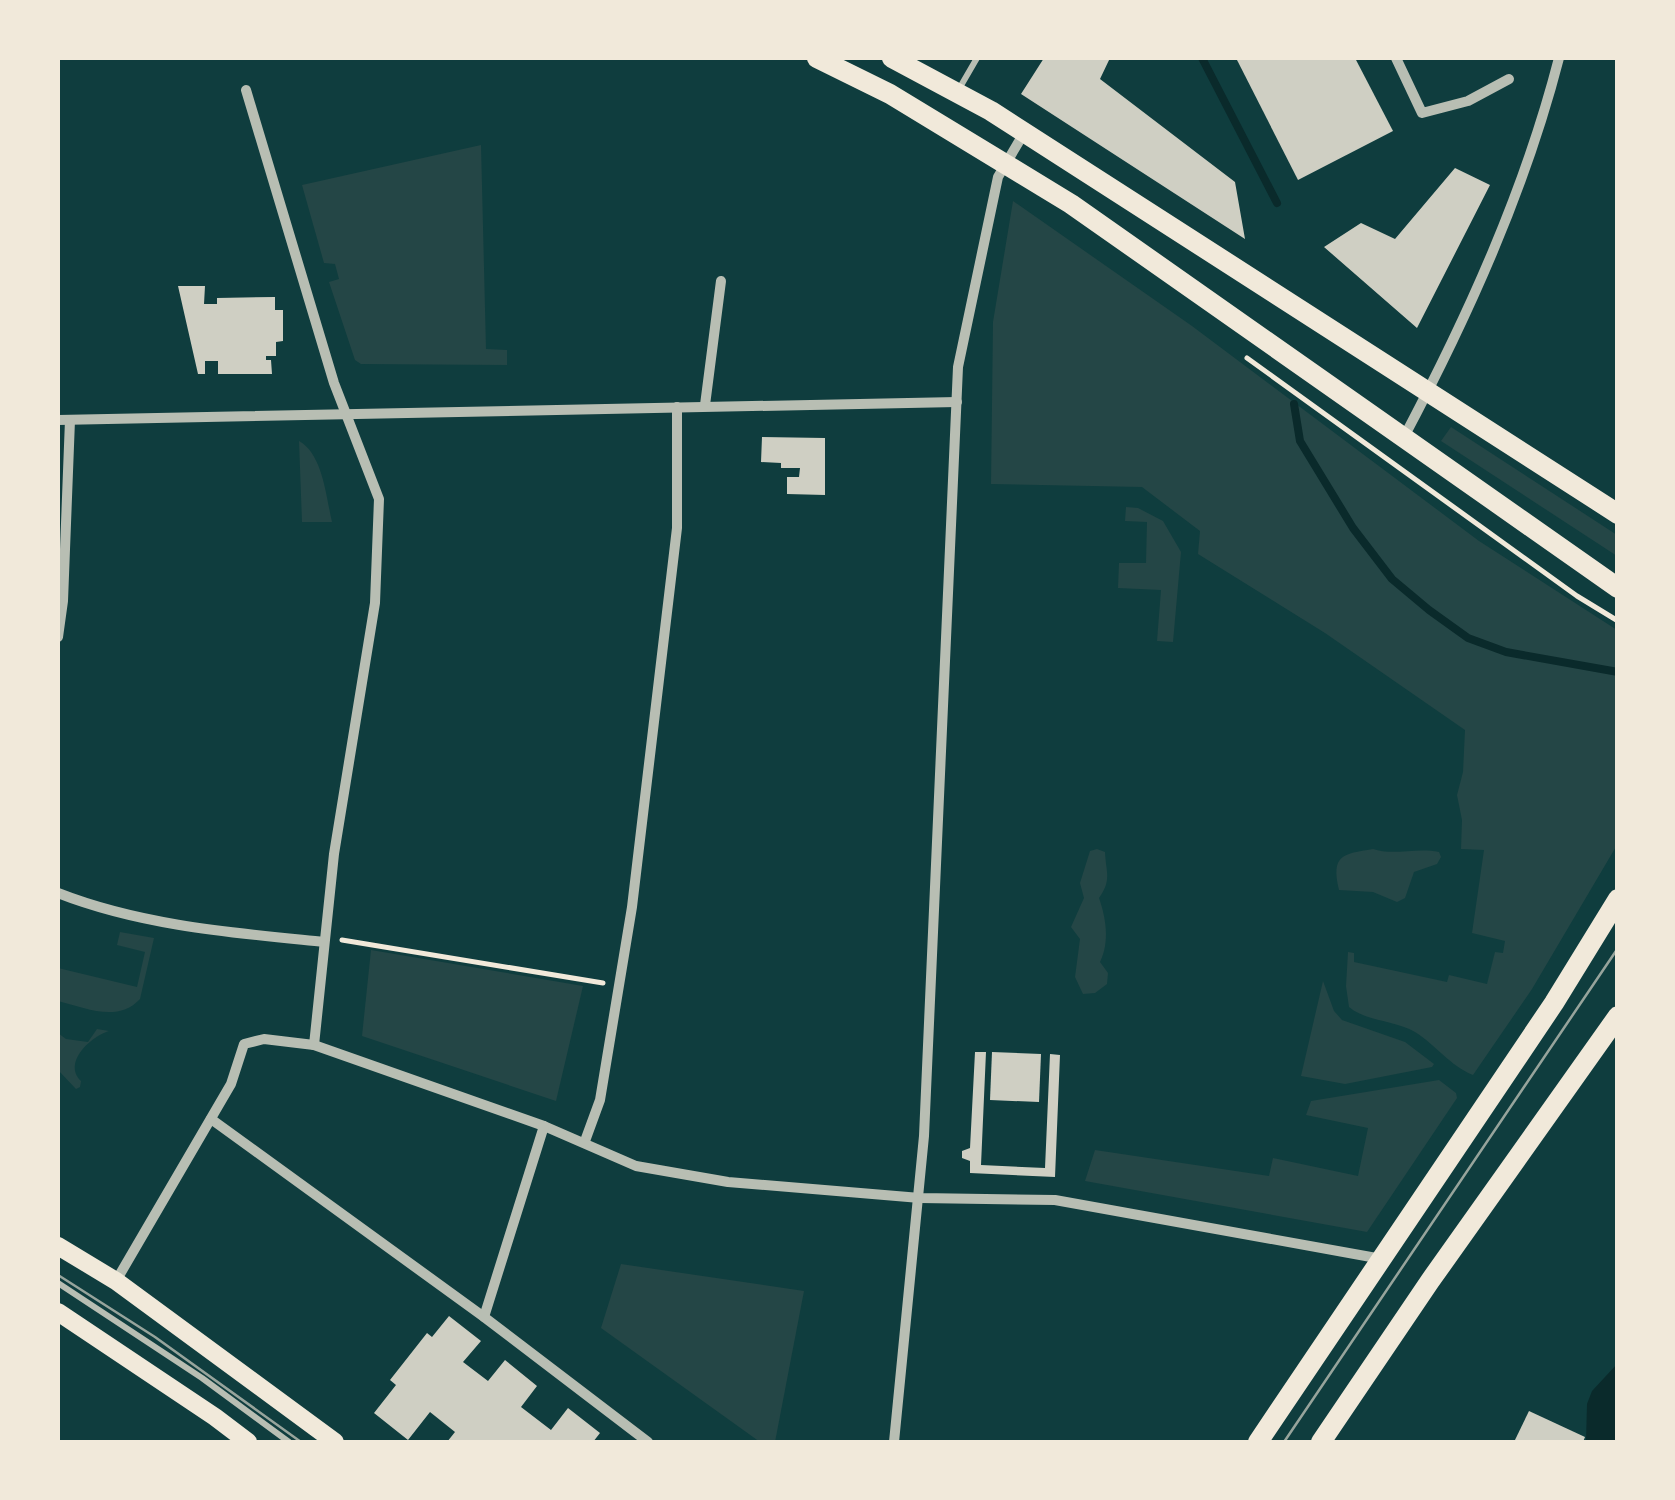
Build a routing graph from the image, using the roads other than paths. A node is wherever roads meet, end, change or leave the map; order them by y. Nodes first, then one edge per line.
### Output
1 (817, 58) edge
2 (892, 58) edge
3 (977, 58) edge
4 (1396, 58) edge
5 (1559, 58) edge
6 (1509, 79) dead end
7 (246, 90) dead end
8 (958, 90) junction
9 (1025, 132) junction
10 (1006, 163) junction
11 (721, 281) dead end
12 (1428, 392) junction
13 (957, 402) junction
14 (705, 405) junction
15 (677, 406) junction
16 (346, 414) junction
17 (64, 420) edge
18 (1404, 437) junction
19 (1618, 514) edge
20 (1618, 588) edge
21 (58, 637) edge
22 (58, 893) edge
23 (1618, 899) edge
24 (324, 942) junction
25 (1618, 1016) edge
26 (314, 1045) junction
27 (211, 1119) junction
28 (544, 1126) junction
29 (585, 1141) junction
30 (920, 1198) junction
31 (58, 1246) edge
32 (1382, 1260) junction
33 (116, 1281) junction
34 (58, 1283) edge
35 (58, 1312) edge
36 (484, 1317) junction
37 (248, 1442) edge
38 (289, 1442) edge
39 (336, 1442) edge
40 (648, 1442) edge
41 (894, 1442) edge
42 (1258, 1442) edge
43 (1322, 1442) edge

1 - 10 main road
2 - 8 main road
3 - 8 lane
4 - 6 street
5 - 12 street
7 - 16 street
8 - 9 main road
9 - 10 street
9 - 12 main road
10 - 13 street
10 - 18 main road
11 - 14 street
12 - 18 street
12 - 19 main road
13 - 14 street
13 - 30 street
14 - 15 street
15 - 16 street
15 - 29 street
16 - 17 street
16 - 24 street
17 - 21 street
18 - 20 main road
22 - 24 street
23 - 32 main road
24 - 26 street
25 - 43 main road
26 - 27 street
26 - 28 street
27 - 33 street
27 - 36 street
28 - 29 street
28 - 36 street
29 - 30 street
30 - 32 street
30 - 41 street
31 - 33 main road
32 - 42 main road
33 - 39 main road
34 - 38 lane
35 - 37 main road
36 - 40 street

